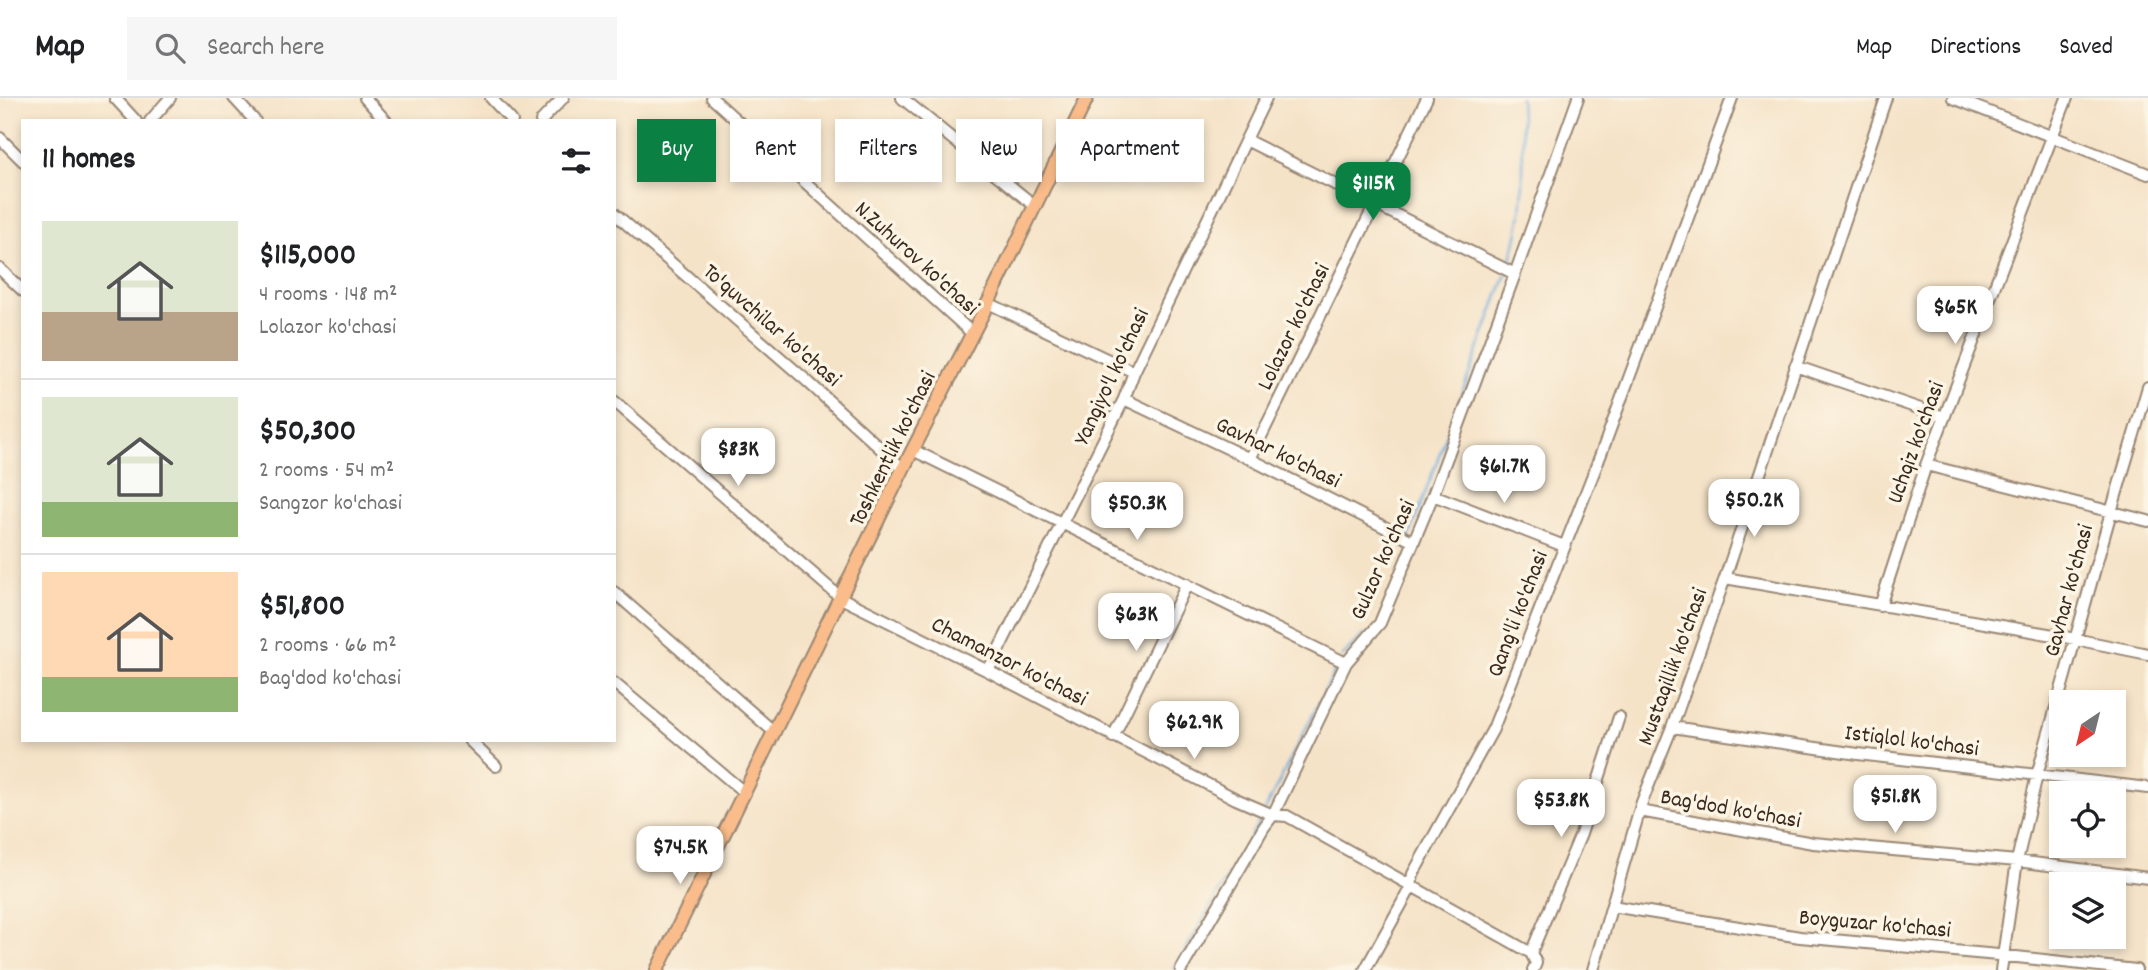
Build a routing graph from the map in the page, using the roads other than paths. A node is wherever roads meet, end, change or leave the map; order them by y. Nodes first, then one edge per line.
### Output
1 (115, 98) edge
2 (170, 98) edge
3 (233, 98) edge
4 (365, 98) edge
5 (491, 98) edge
6 (563, 98) edge
7 (712, 98) edge
8 (902, 98) edge
9 (1087, 98) edge
10 (1266, 98) edge
11 (1427, 98) edge
12 (1578, 98) edge
13 (1732, 98) edge
14 (1886, 98) edge
15 (1953, 98) edge
16 (2067, 98) edge
17 (134, 119) edge
18 (152, 119) edge
19 (252, 119) edge
20 (384, 119) edge
21 (510, 119) edge
22 (543, 119) edge
23 (2053, 136) junction
24 (0, 138) edge
25 (1246, 140) junction
26 (21, 159) edge
27 (2148, 174) edge
28 (1374, 205) junction
29 (1035, 206) junction
30 (616, 215) edge
31 (0, 269) edge
32 (1515, 274) junction
33 (21, 289) edge
34 (988, 303) junction
35 (972, 333) junction
36 (1795, 366) junction
37 (1134, 372) junction
38 (2148, 387) edge
39 (1124, 399) junction
40 (616, 403) edge
41 (1944, 417) junction
42 (913, 450) junction
43 (1250, 459) junction
44 (1926, 465) junction
45 (903, 469) junction
46 (1433, 495) junction
47 (2110, 512) junction
48 (2148, 521) edge
49 (1063, 523) junction
50 (1414, 542) junction
51 (1564, 545) junction
52 (1725, 578) junction
53 (1187, 584) junction
54 (616, 594) edge
55 (841, 598) junction
56 (1880, 606) junction
57 (2076, 639) junction
58 (2148, 654) edge
59 (1346, 663) junction
60 (988, 671) junction
61 (616, 685) edge
62 (1619, 717) dead end
63 (1672, 727) junction
64 (773, 731) junction
65 (1113, 737) junction
66 (471, 742) edge
67 (496, 765) dead end
68 (2038, 775) junction
69 (2148, 788) edge
70 (745, 793) junction
71 (1640, 811) junction
72 (1273, 815) junction
73 (2017, 860) junction
74 (2148, 878) edge
75 (1411, 887) junction
76 (1612, 906) junction
77 (1531, 953) junction
78 (2003, 956) junction
79 (657, 970) edge
80 (1181, 970) edge
81 (1365, 970) edge
82 (1533, 970) edge
83 (1593, 970) edge
84 (2001, 970) edge
85 (2136, 970) edge

1 - 17 street
2 - 18 street
3 - 19 street
4 - 20 street
5 - 21 street
6 - 22 street
7 - 35 street, N.Zuhurov ko'chasi
8 - 29 street
9 - 29 main road, Toshkentlik ko'chasi
10 - 25 street, Yangiyo'l ko'chasi
11 - 28 street, Lolazor ko'chasi
12 - 32 street, Gulzor ko'chasi
13 - 51 street, Qang'li ko'chasi
14 - 36 street, Mustaqillik ko'chasi
15 - 23 street
16 - 23 street, Uchqiz ko'chasi
23 - 27 street
23 - 41 street, Uchqiz ko'chasi
24 - 26 street
25 - 28 street
25 - 37 street, Yangiyo'l ko'chasi
28 - 32 street
28 - 43 street, Lolazor ko'chasi
29 - 34 main road, Toshkentlik ko'chasi
30 - 45 street, To'quvchilar ko'chasi
31 - 33 street
32 - 46 street, Gulzor ko'chasi
34 - 35 main road, Toshkentlik ko'chasi
34 - 37 street
35 - 42 main road, Toshkentlik ko'chasi
36 - 41 street
36 - 52 street, Mustaqillik ko'chasi
37 - 39 street, Yangiyo'l ko'chasi
38 - 47 street, Gavhar ko'chasi
39 - 43 street, Gavhar ko'chasi
39 - 49 street, Yangiyo'l ko'chasi
40 - 55 street, Chamanzor ko'chasi
41 - 44 street, Uchqiz ko'chasi
42 - 45 main road, Toshkentlik ko'chasi
42 - 49 street
43 - 50 street, Gavhar ko'chasi
44 - 47 street
44 - 56 street, Uchqiz ko'chasi
45 - 55 main road, Toshkentlik ko'chasi
46 - 50 street, Gulzor ko'chasi
46 - 51 street
47 - 48 street
47 - 57 street, Gavhar ko'chasi
49 - 53 street
49 - 60 street, Yangiyo'l ko'chasi
50 - 59 street, Gulzor ko'chasi
51 - 75 street, Qang'li ko'chasi
52 - 56 street
52 - 63 street, Mustaqillik ko'chasi
53 - 59 street
53 - 65 street
54 - 64 street
55 - 60 street, Chamanzor ko'chasi
55 - 64 main road, Toshkentlik ko'chasi
56 - 57 street
57 - 58 street
57 - 68 street, Gavhar ko'chasi
59 - 72 street, Gulzor ko'chasi
60 - 65 street, Chamanzor ko'chasi
61 - 70 street
62 - 77 street, Mustaqillik ko'chasi
63 - 68 street, Istiqlol ko'chasi
63 - 71 street, Mustaqillik ko'chasi
64 - 70 main road, Toshkentlik ko'chasi
65 - 72 street, Chamanzor ko'chasi
66 - 67 street
68 - 69 street, Istiqlol ko'chasi
68 - 73 street, Gavhar ko'chasi
70 - 79 main road, Toshkentlik ko'chasi
71 - 73 street, Bag'dod ko'chasi
71 - 76 street, Mustaqillik ko'chasi
72 - 75 street, Chamanzor ko'chasi
72 - 80 street, Gulzor ko'chasi
73 - 74 street, Bag'dod ko'chasi
73 - 78 street, Gavhar ko'chasi
75 - 77 street, Chamanzor ko'chasi
75 - 81 street, Qang'li ko'chasi
76 - 78 street, Boyguzar ko'chasi
76 - 83 street, Mustaqillik ko'chasi
77 - 82 street, Mustaqillik ko'chasi
78 - 84 street, Gavhar ko'chasi
78 - 85 street, Boyguzar ko'chasi

